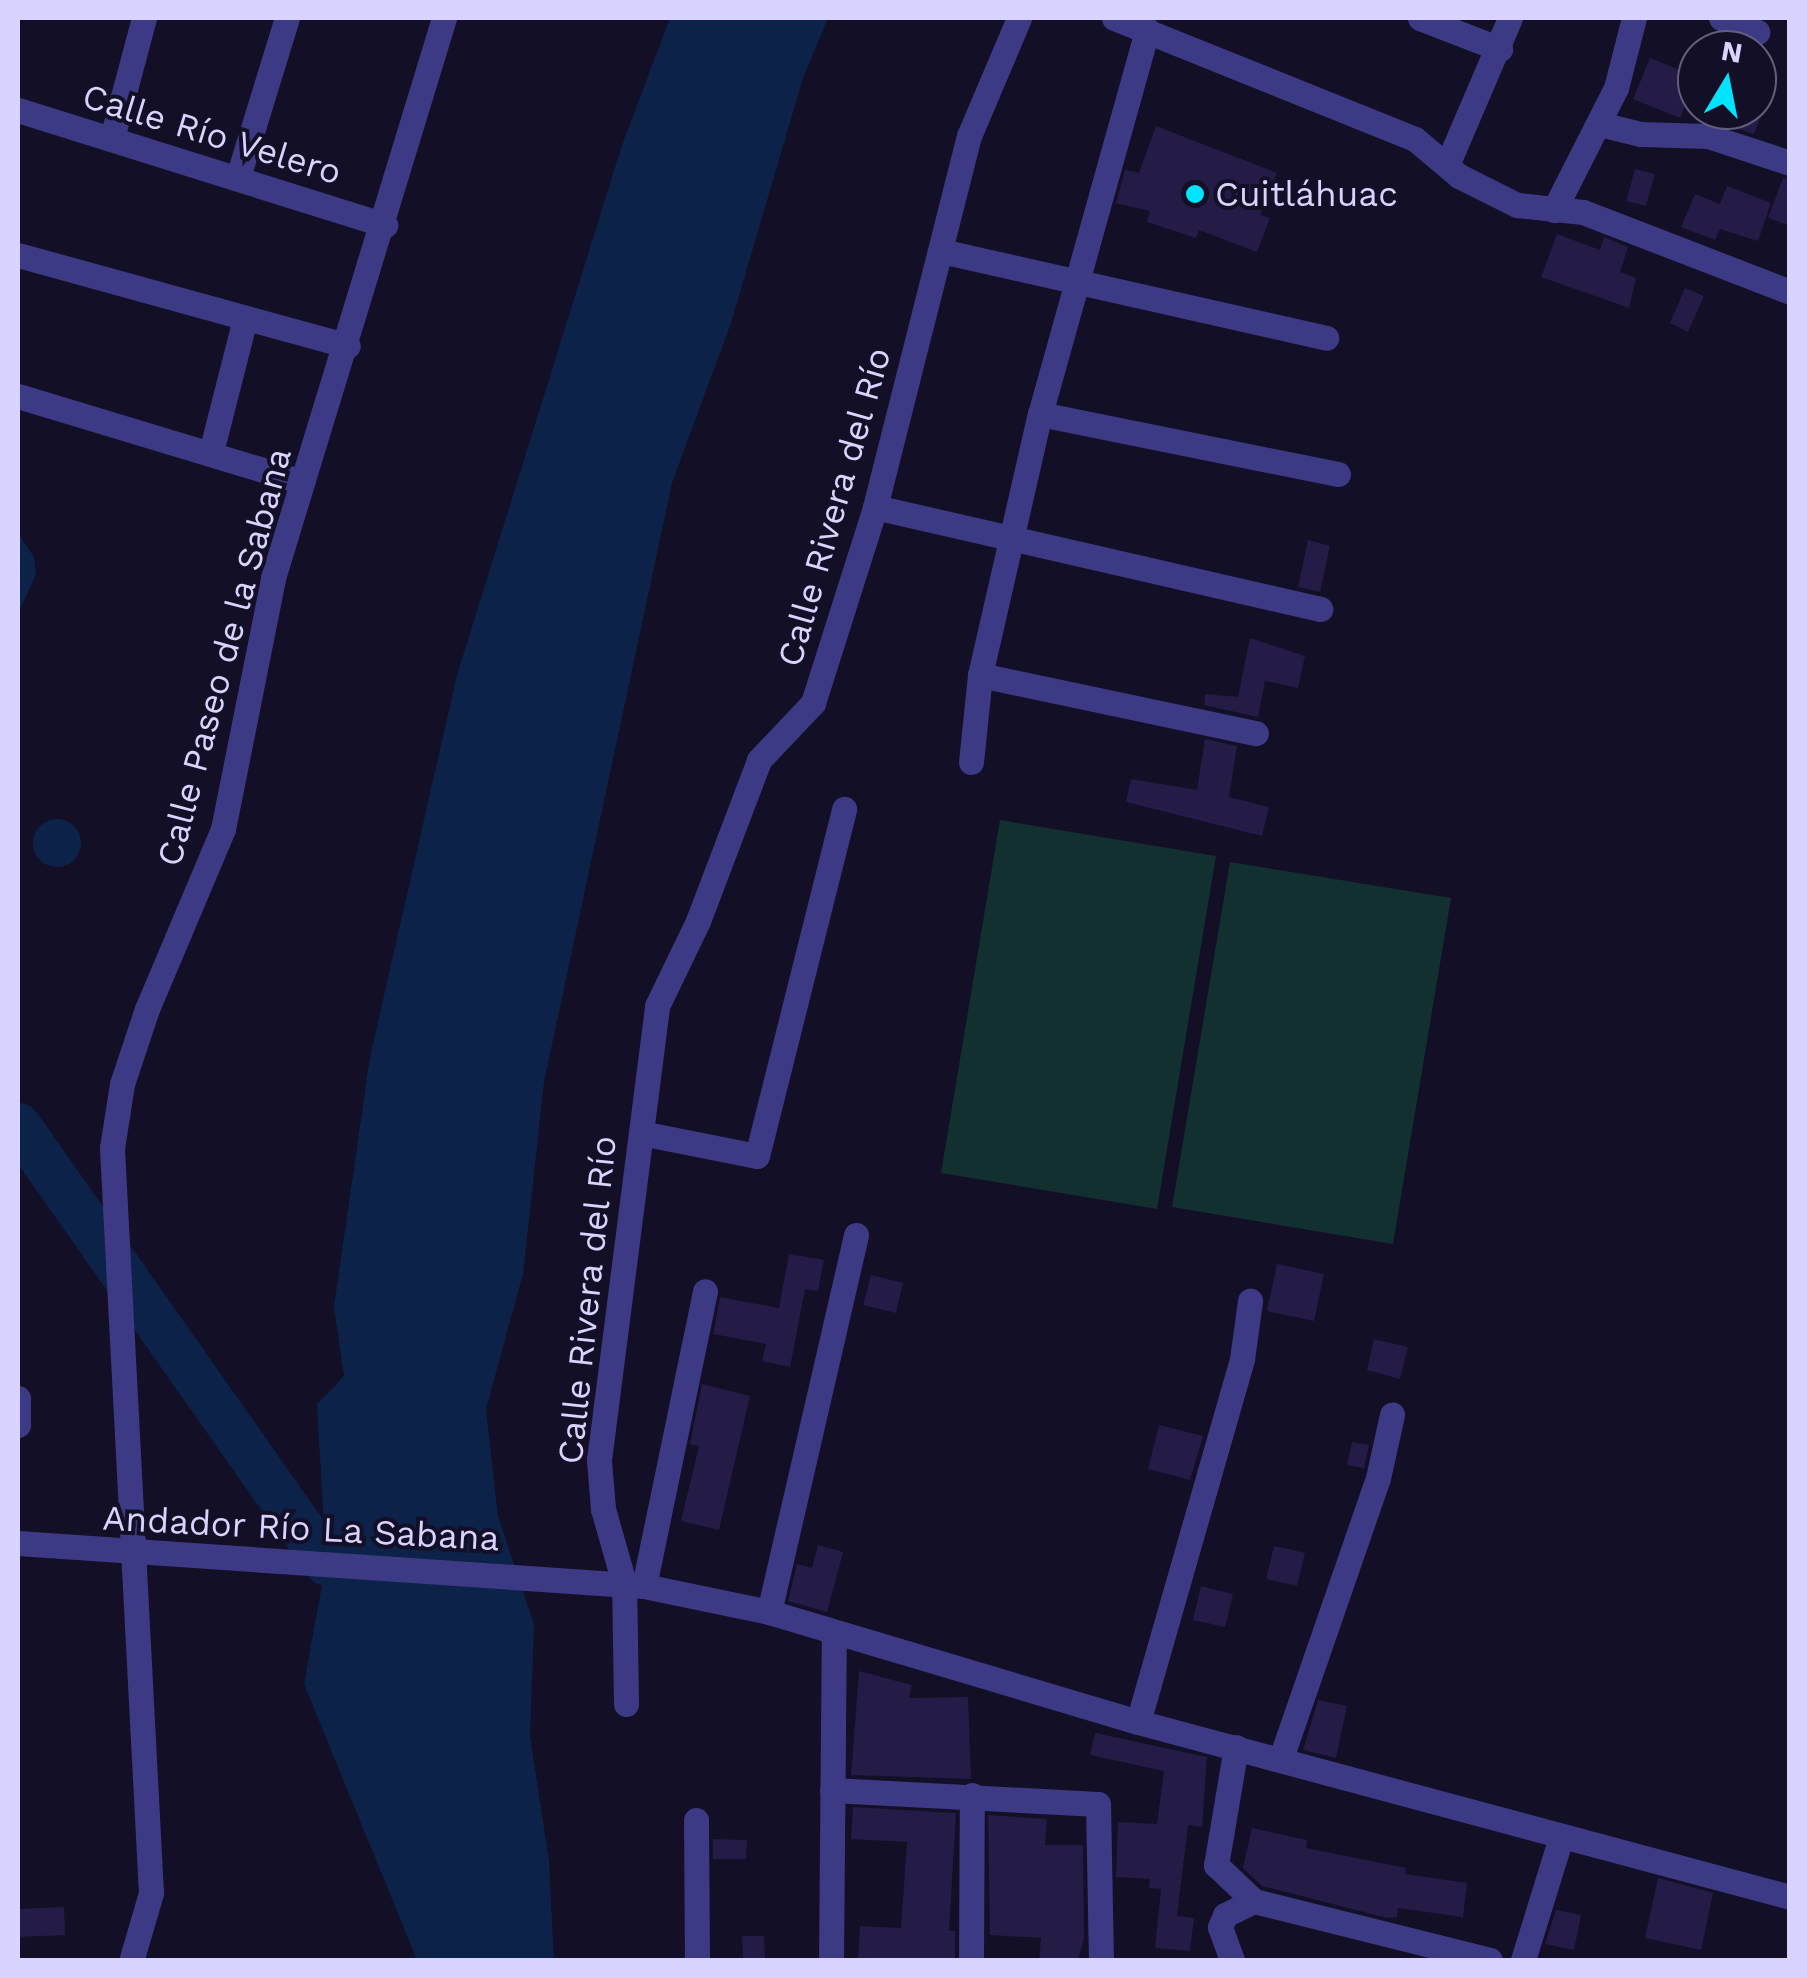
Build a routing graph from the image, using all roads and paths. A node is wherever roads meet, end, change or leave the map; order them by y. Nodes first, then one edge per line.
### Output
1 (144, 18) edge
2 (287, 18) edge
3 (444, 18) edge
4 (1019, 18) edge
5 (1114, 18) edge
6 (1420, 18) edge
7 (1510, 18) edge
8 (1634, 18) edge
9 (1721, 18) edge
10 (1147, 30) junction
11 (1752, 30) edge
12 (1500, 49) junction
13 (18, 110) edge
14 (1600, 124) junction
15 (112, 138) junction
16 (1790, 162) edge
17 (1448, 165) junction
18 (238, 177) junction
19 (1554, 210) junction
20 (386, 225) junction
21 (941, 251) junction
22 (18, 255) edge
23 (1073, 278) junction
24 (1790, 292) edge
25 (245, 319) junction
26 (1326, 338) dead end
27 (348, 346) junction
28 (18, 396) edge
29 (1040, 414) junction
30 (211, 452) junction
31 (1338, 474) dead end
32 (302, 482) junction
33 (876, 508) junction
34 (1012, 536) junction
35 (1320, 609) dead end
36 (980, 675) junction
37 (1256, 732) dead end
38 (971, 762) dead end
39 (844, 809) dead end
40 (641, 1133) junction
41 (856, 1235) dead end
42 (705, 1291) dead end
43 (1250, 1301) dead end
44 (18, 1398) edge
45 (1392, 1414) dead end
46 (18, 1425) edge
47 (18, 1544) edge
48 (136, 1556) junction
49 (634, 1584) junction
50 (769, 1612) junction
51 (834, 1636) junction
52 (626, 1704) dead end
53 (1138, 1722) junction
54 (1236, 1747) junction
55 (1281, 1758) junction
56 (832, 1790) junction
57 (972, 1796) junction
58 (696, 1820) dead end
59 (1561, 1837) junction
60 (1790, 1897) edge
61 (1254, 1901) junction
62 (132, 1958) edge
63 (697, 1960) edge
64 (831, 1960) edge
65 (971, 1960) edge
66 (1101, 1960) edge
67 (1232, 1960) edge
68 (1490, 1960) edge
69 (1523, 1960) edge

1 - 15 street
2 - 18 street
3 - 20 street, Calle Paseo de la Sabana
4 - 21 street, Calle Rivera del Río
5 - 10 street
6 - 12 street
7 - 12 street
8 - 14 street
9 - 11 street
10 - 17 street
10 - 23 street
12 - 17 street
13 - 15 street, Calle Río Velero
14 - 16 street
14 - 19 street
15 - 18 street, Calle Río Velero
17 - 19 street
18 - 20 street, Calle Río Velero
19 - 24 street
20 - 27 street, Calle Paseo de la Sabana
21 - 23 street
21 - 33 street, Calle Rivera del Río
22 - 25 street
23 - 26 street
23 - 29 street
25 - 27 street
25 - 30 street
27 - 32 street, Calle Paseo de la Sabana
28 - 30 street
29 - 31 street
29 - 34 street
30 - 32 street
32 - 48 street, Calle Paseo de la Sabana
33 - 34 street
33 - 40 street, Calle Rivera del Río
34 - 35 street
34 - 36 street
36 - 37 street
36 - 38 street
39 - 40 street
40 - 49 street, Calle Rivera del Río
41 - 50 street
42 - 49 street
43 - 53 street
44 - 46 street
45 - 55 street
47 - 48 street, Andador Río La Sabana
48 - 49 street, Andador Río La Sabana
48 - 62 street, Calle Paseo de la Sabana
49 - 50 street, Andador Río La Sabana
49 - 52 street
50 - 51 street, Andador Río La Sabana
51 - 53 street, Andador Río La Sabana
51 - 56 street
53 - 54 street, Andador Río La Sabana
54 - 55 street, Andador Río La Sabana
54 - 61 street
55 - 59 street, Andador Río La Sabana
56 - 57 street
56 - 64 street
57 - 65 street
57 - 66 street
58 - 63 street
59 - 60 street, Andador Río La Sabana
59 - 69 street
61 - 67 street
61 - 68 street

